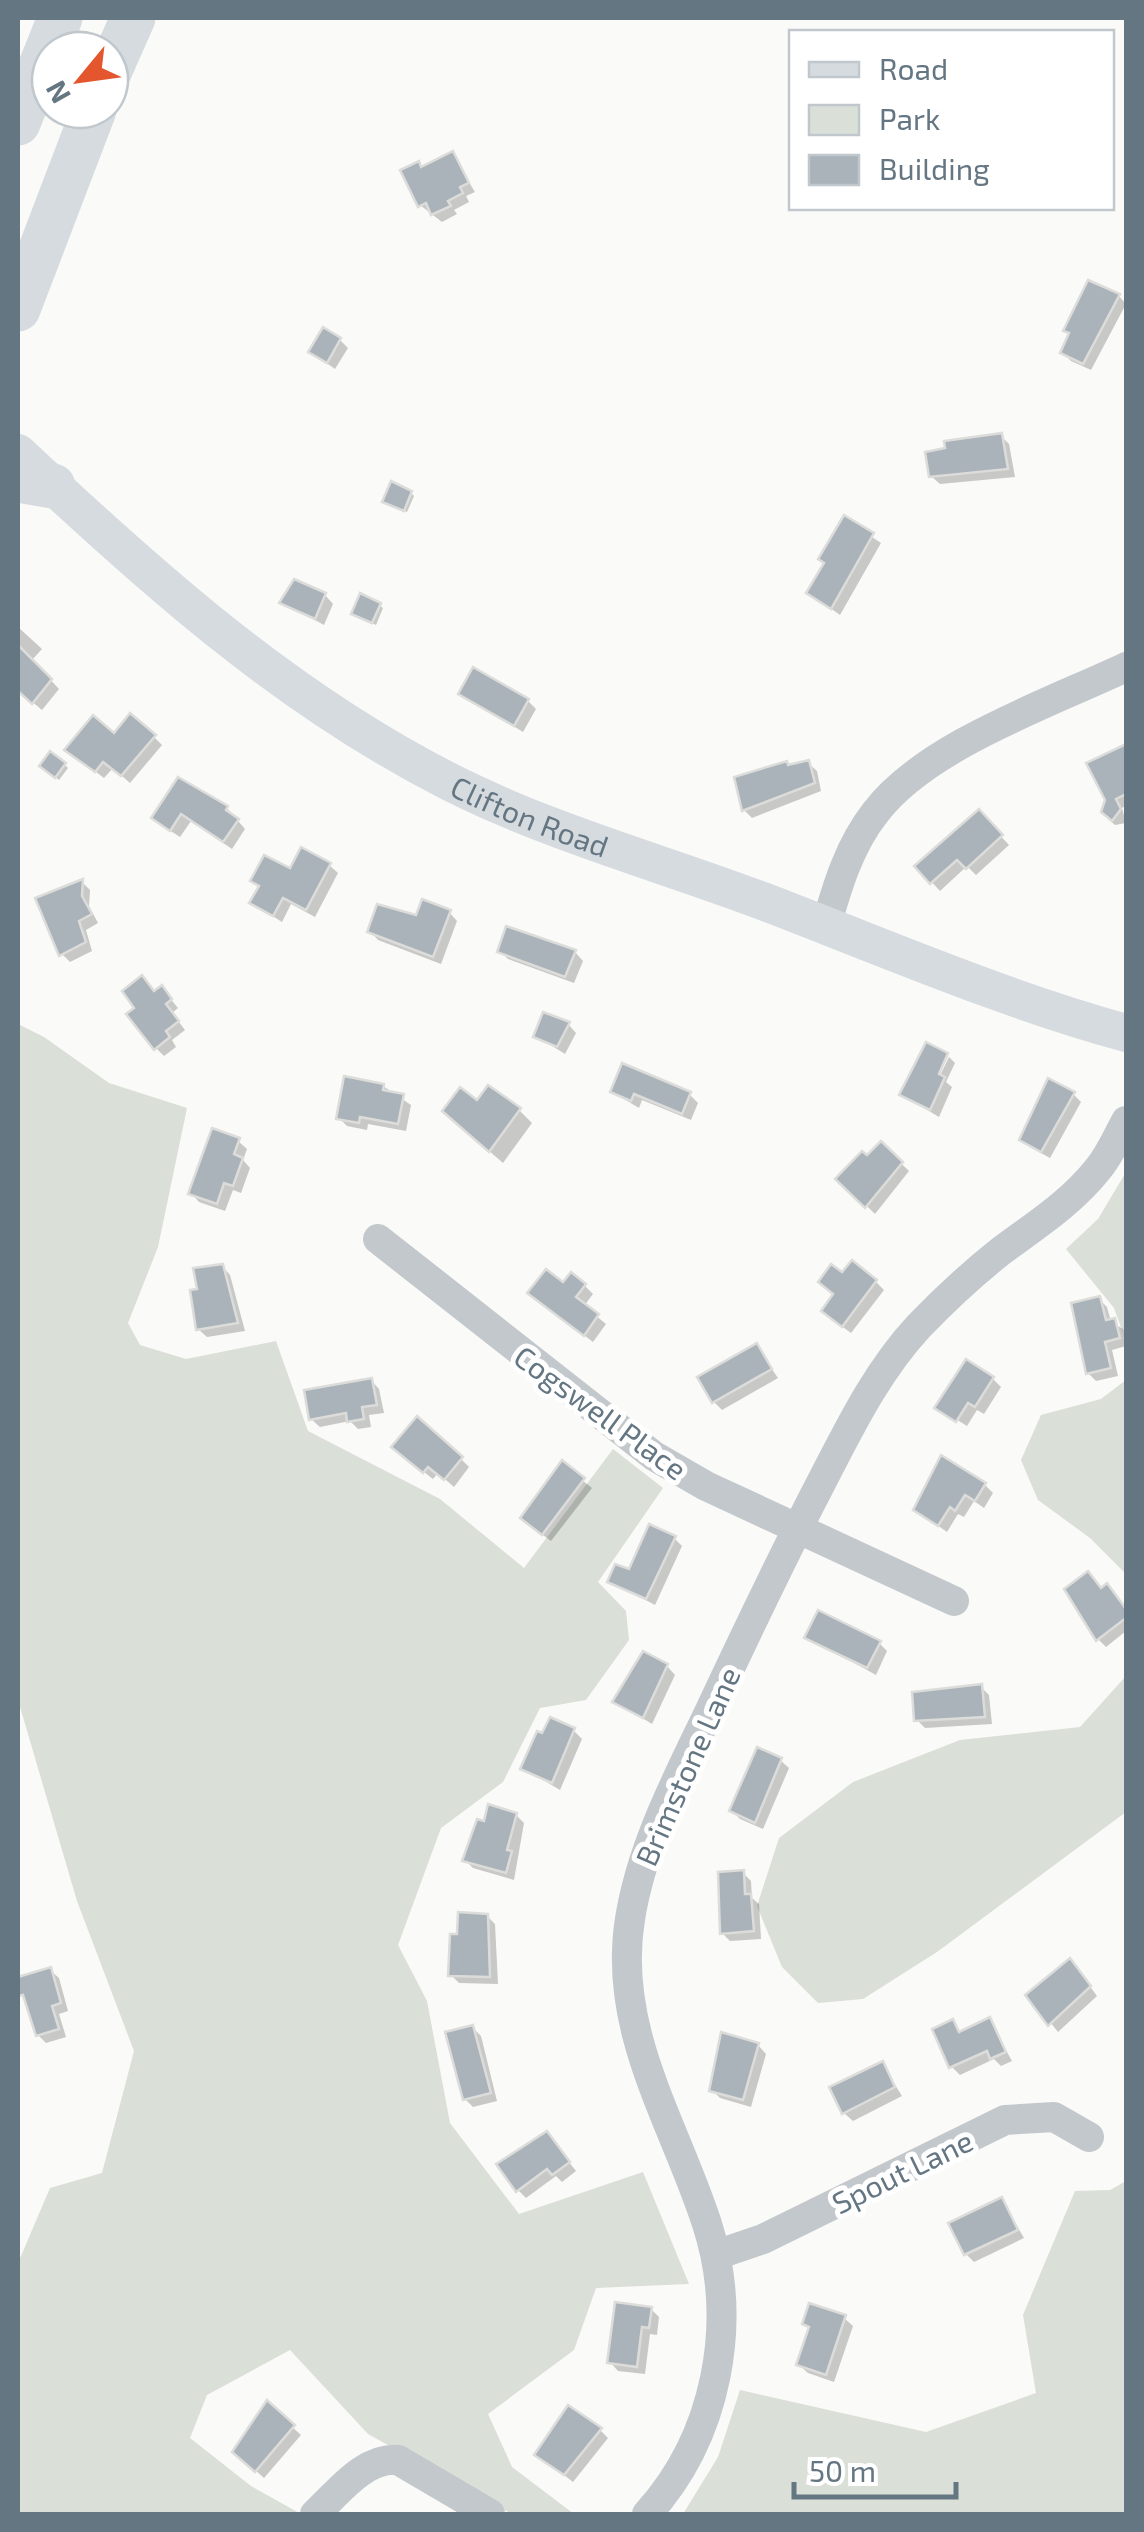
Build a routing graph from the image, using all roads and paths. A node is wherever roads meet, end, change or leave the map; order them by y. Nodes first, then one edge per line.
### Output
1 (60, 18) edge
2 (18, 123) edge
3 (86, 130) edge
4 (18, 309) edge
5 (18, 453) edge
6 (35, 483) edge
7 (1126, 667) edge
8 (826, 926) junction
9 (1126, 1033) edge
10 (1126, 1121) edge
11 (378, 1239) dead end
12 (797, 1528) junction
13 (954, 1601) dead end
14 (1089, 2136) dead end
15 (716, 2255) junction
16 (315, 2514) edge
17 (490, 2514) edge
18 (647, 2514) edge

1 - 2 highway
3 - 4 highway
5 - 6 main road, Clifton Road
6 - 8 main road, Clifton Road
7 - 8 street
8 - 9 main road, Clifton Road
10 - 12 street, Brimstone Lane
11 - 12 street, Cogswell Place
12 - 13 street, Cogswell Place
12 - 15 street, Brimstone Lane
14 - 15 street, Spout Lane
15 - 18 street, Brimstone Lane
16 - 17 street

